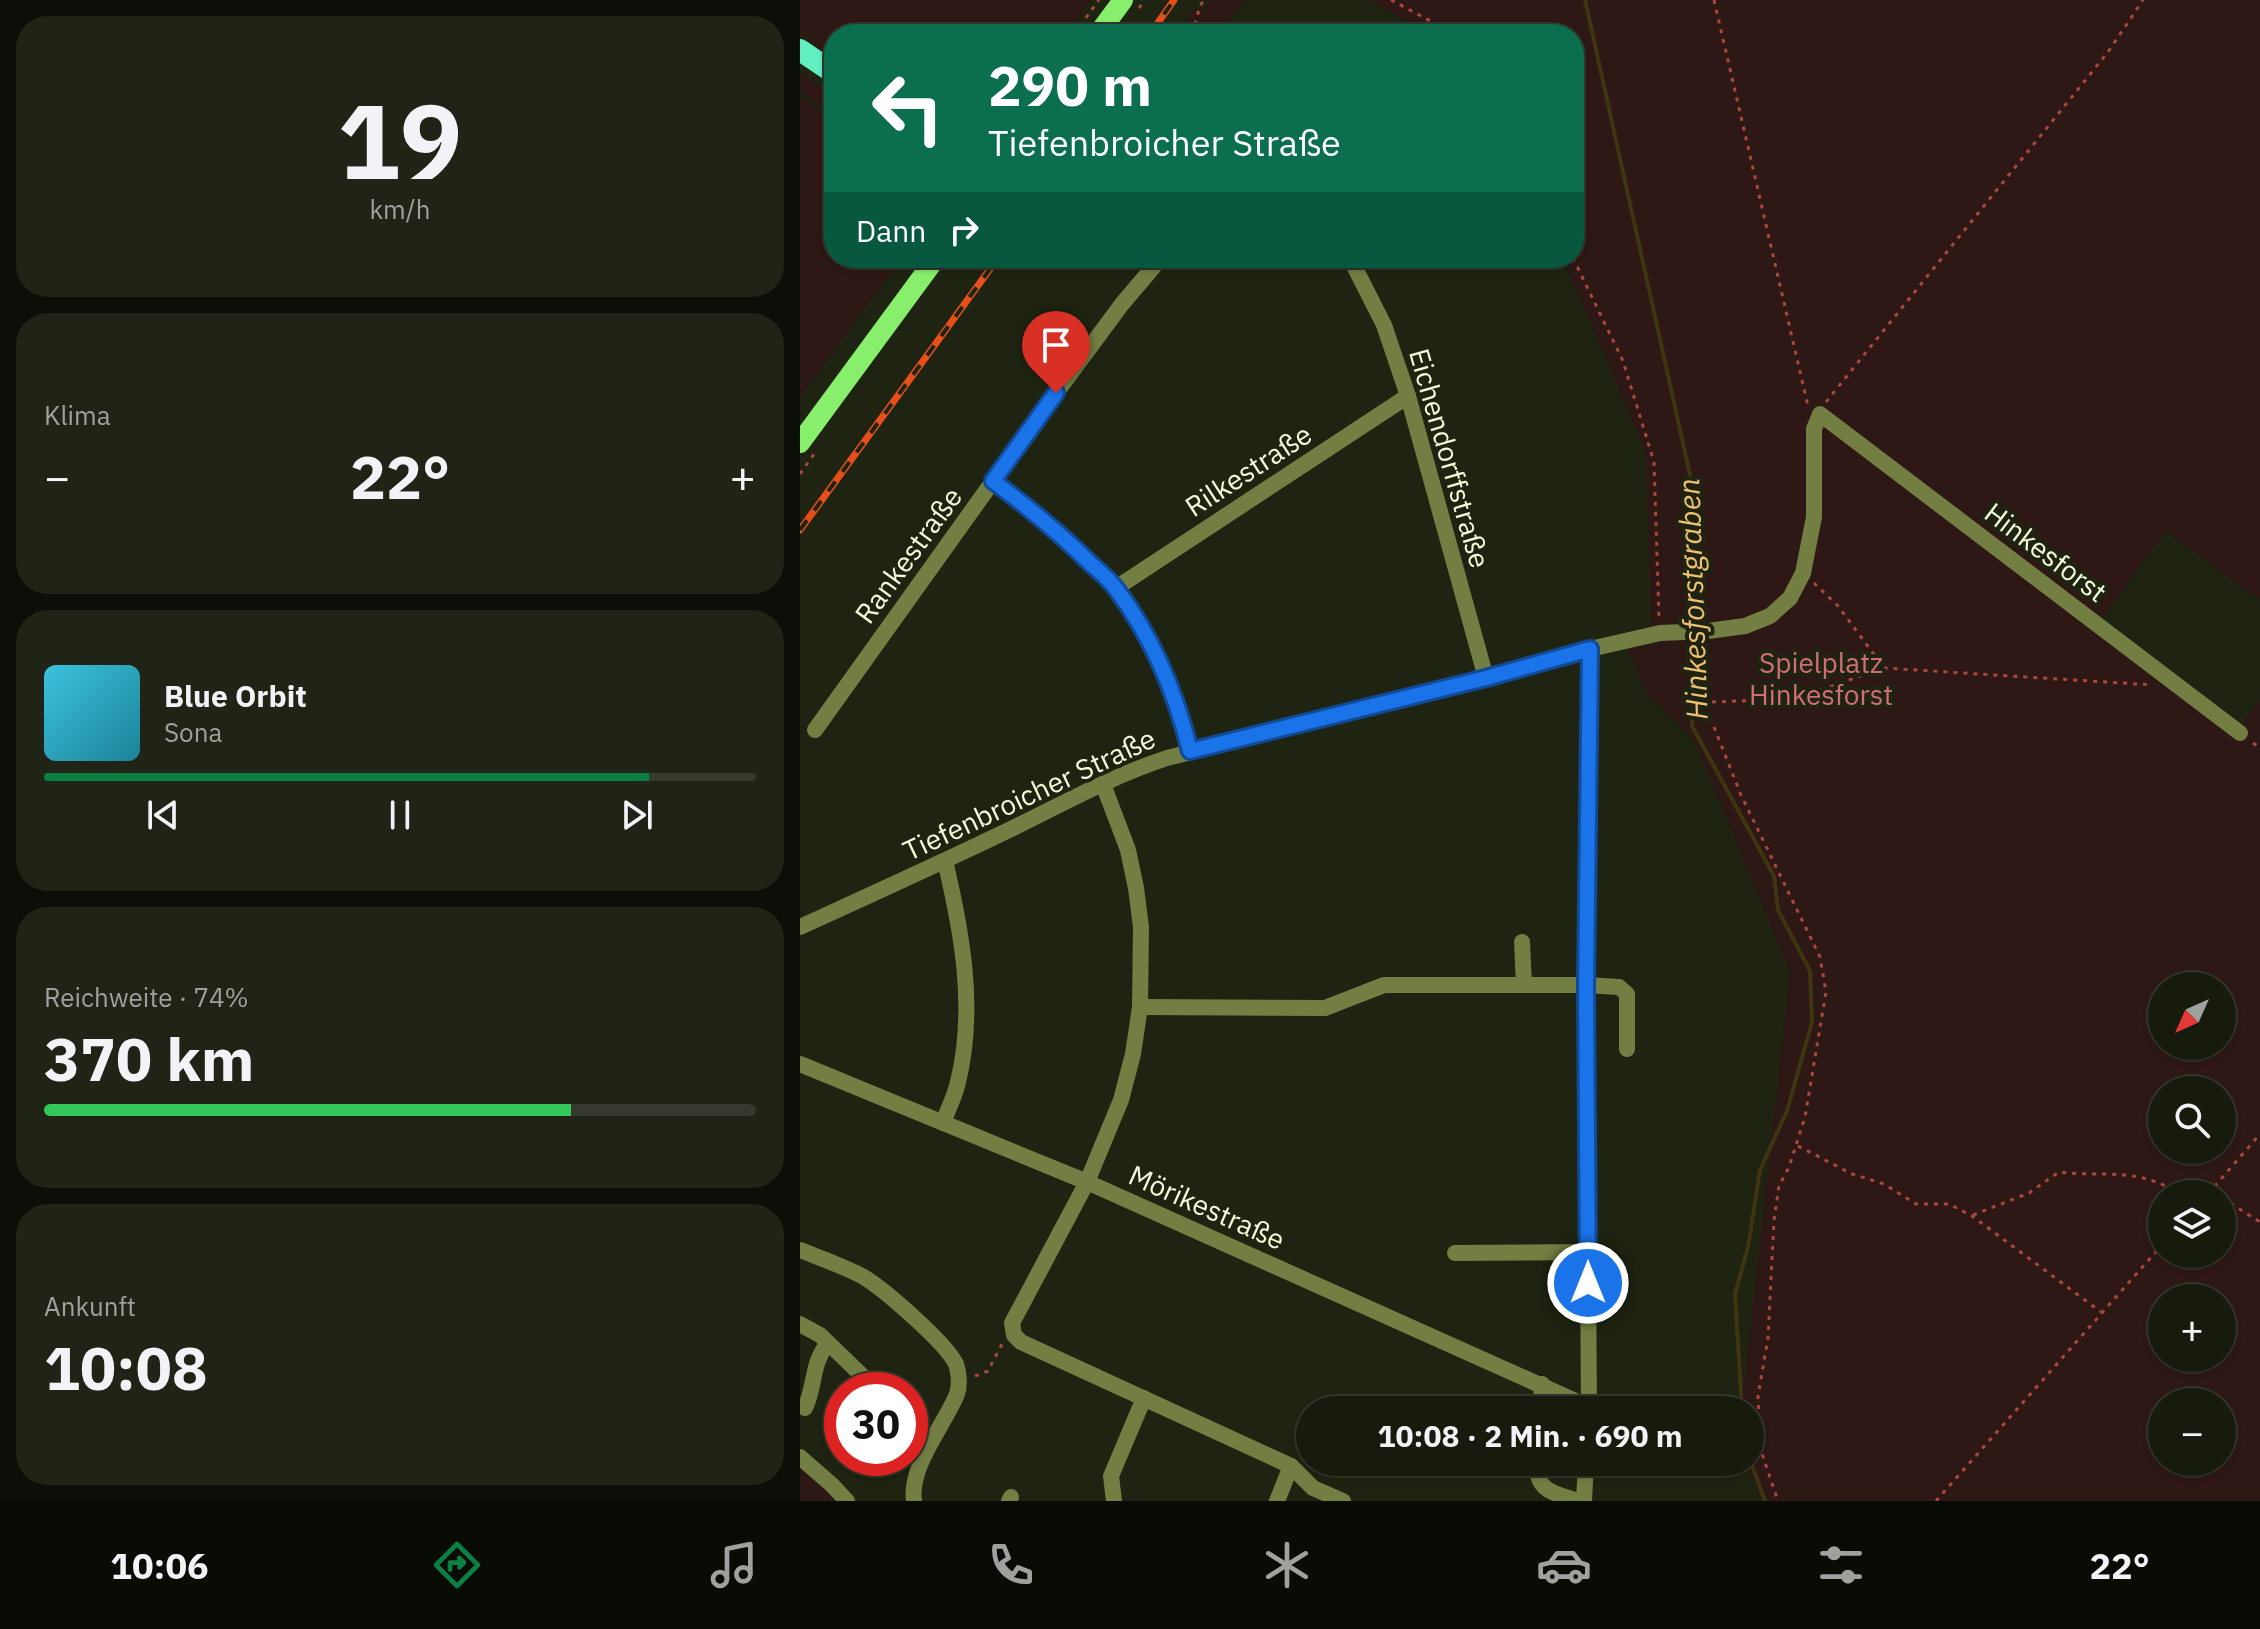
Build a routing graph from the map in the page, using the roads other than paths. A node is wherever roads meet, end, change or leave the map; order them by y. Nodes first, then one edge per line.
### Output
1 (1123, 0) edge
2 (1105, 24) edge
3 (800, 50) edge
4 (824, 66) edge
5 (929, 268) edge
6 (1153, 268) edge
7 (1355, 268) edge
8 (1408, 396) junction
9 (1820, 414) joint
10 (800, 443) edge
11 (993, 481) junction
12 (1116, 588) junction
13 (1590, 649) junction
14 (1486, 678) junction
15 (815, 730) dead end
16 (2240, 733) dead end
17 (1190, 751) junction
18 (1103, 784) junction
19 (945, 861) junction
20 (800, 927) edge
21 (1522, 942) dead end
22 (1524, 985) junction
23 (1586, 985) junction
24 (1140, 1007) junction
25 (1627, 1049) dead end
26 (800, 1064) edge
27 (943, 1123) junction
28 (1087, 1182) junction
29 (800, 1250) edge
30 (1588, 1252) junction
31 (1455, 1253) dead end
32 (800, 1324) edge
33 (828, 1343) junction
34 (858, 1372) edge
35 (1542, 1384) junction
36 (1541, 1396) edge
37 (1566, 1396) edge
38 (1589, 1396) edge
39 (1144, 1398) junction
40 (805, 1408) dead end
41 (928, 1439) edge
42 (931, 1442) junction
43 (800, 1457) edge
44 (1291, 1466) junction
45 (1537, 1476) edge
46 (1584, 1476) edge
47 (847, 1501) edge
48 (914, 1501) edge
49 (1114, 1501) edge
50 (1277, 1501) edge
51 (1343, 1501) edge
52 (1581, 1501) edge

1 - 2 main road
3 - 4 highway
5 - 10 main road
6 - 11 street, Rankestraße
7 - 8 street, Eichendorffstraße
8 - 12 street, Rilkestraße
8 - 14 street, Eichendorffstraße
9 - 13 street, Tiefenbroicher Straße
9 - 16 street, Hinkesforst
11 - 12 street
11 - 15 street, Rankestraße
12 - 17 street
13 - 14 street, Tiefenbroicher Straße
13 - 23 street
14 - 17 street, Tiefenbroicher Straße
17 - 18 street, Tiefenbroicher Straße
18 - 19 street, Tiefenbroicher Straße
18 - 24 street
19 - 20 street, Tiefenbroicher Straße
19 - 27 street
21 - 22 street
22 - 23 street
22 - 24 street
23 - 25 street
23 - 30 street
24 - 28 street
26 - 27 street, Mörikestraße
27 - 28 street, Mörikestraße
28 - 35 street, Mörikestraße
28 - 39 street
29 - 42 street
30 - 31 street
30 - 38 street
32 - 33 street
33 - 34 street
33 - 40 street
35 - 36 street
35 - 37 street, Mörikestraße
39 - 44 street
39 - 49 street
41 - 42 street
42 - 48 street
43 - 47 street
44 - 50 street
44 - 51 street
45 - 52 street
46 - 52 street

